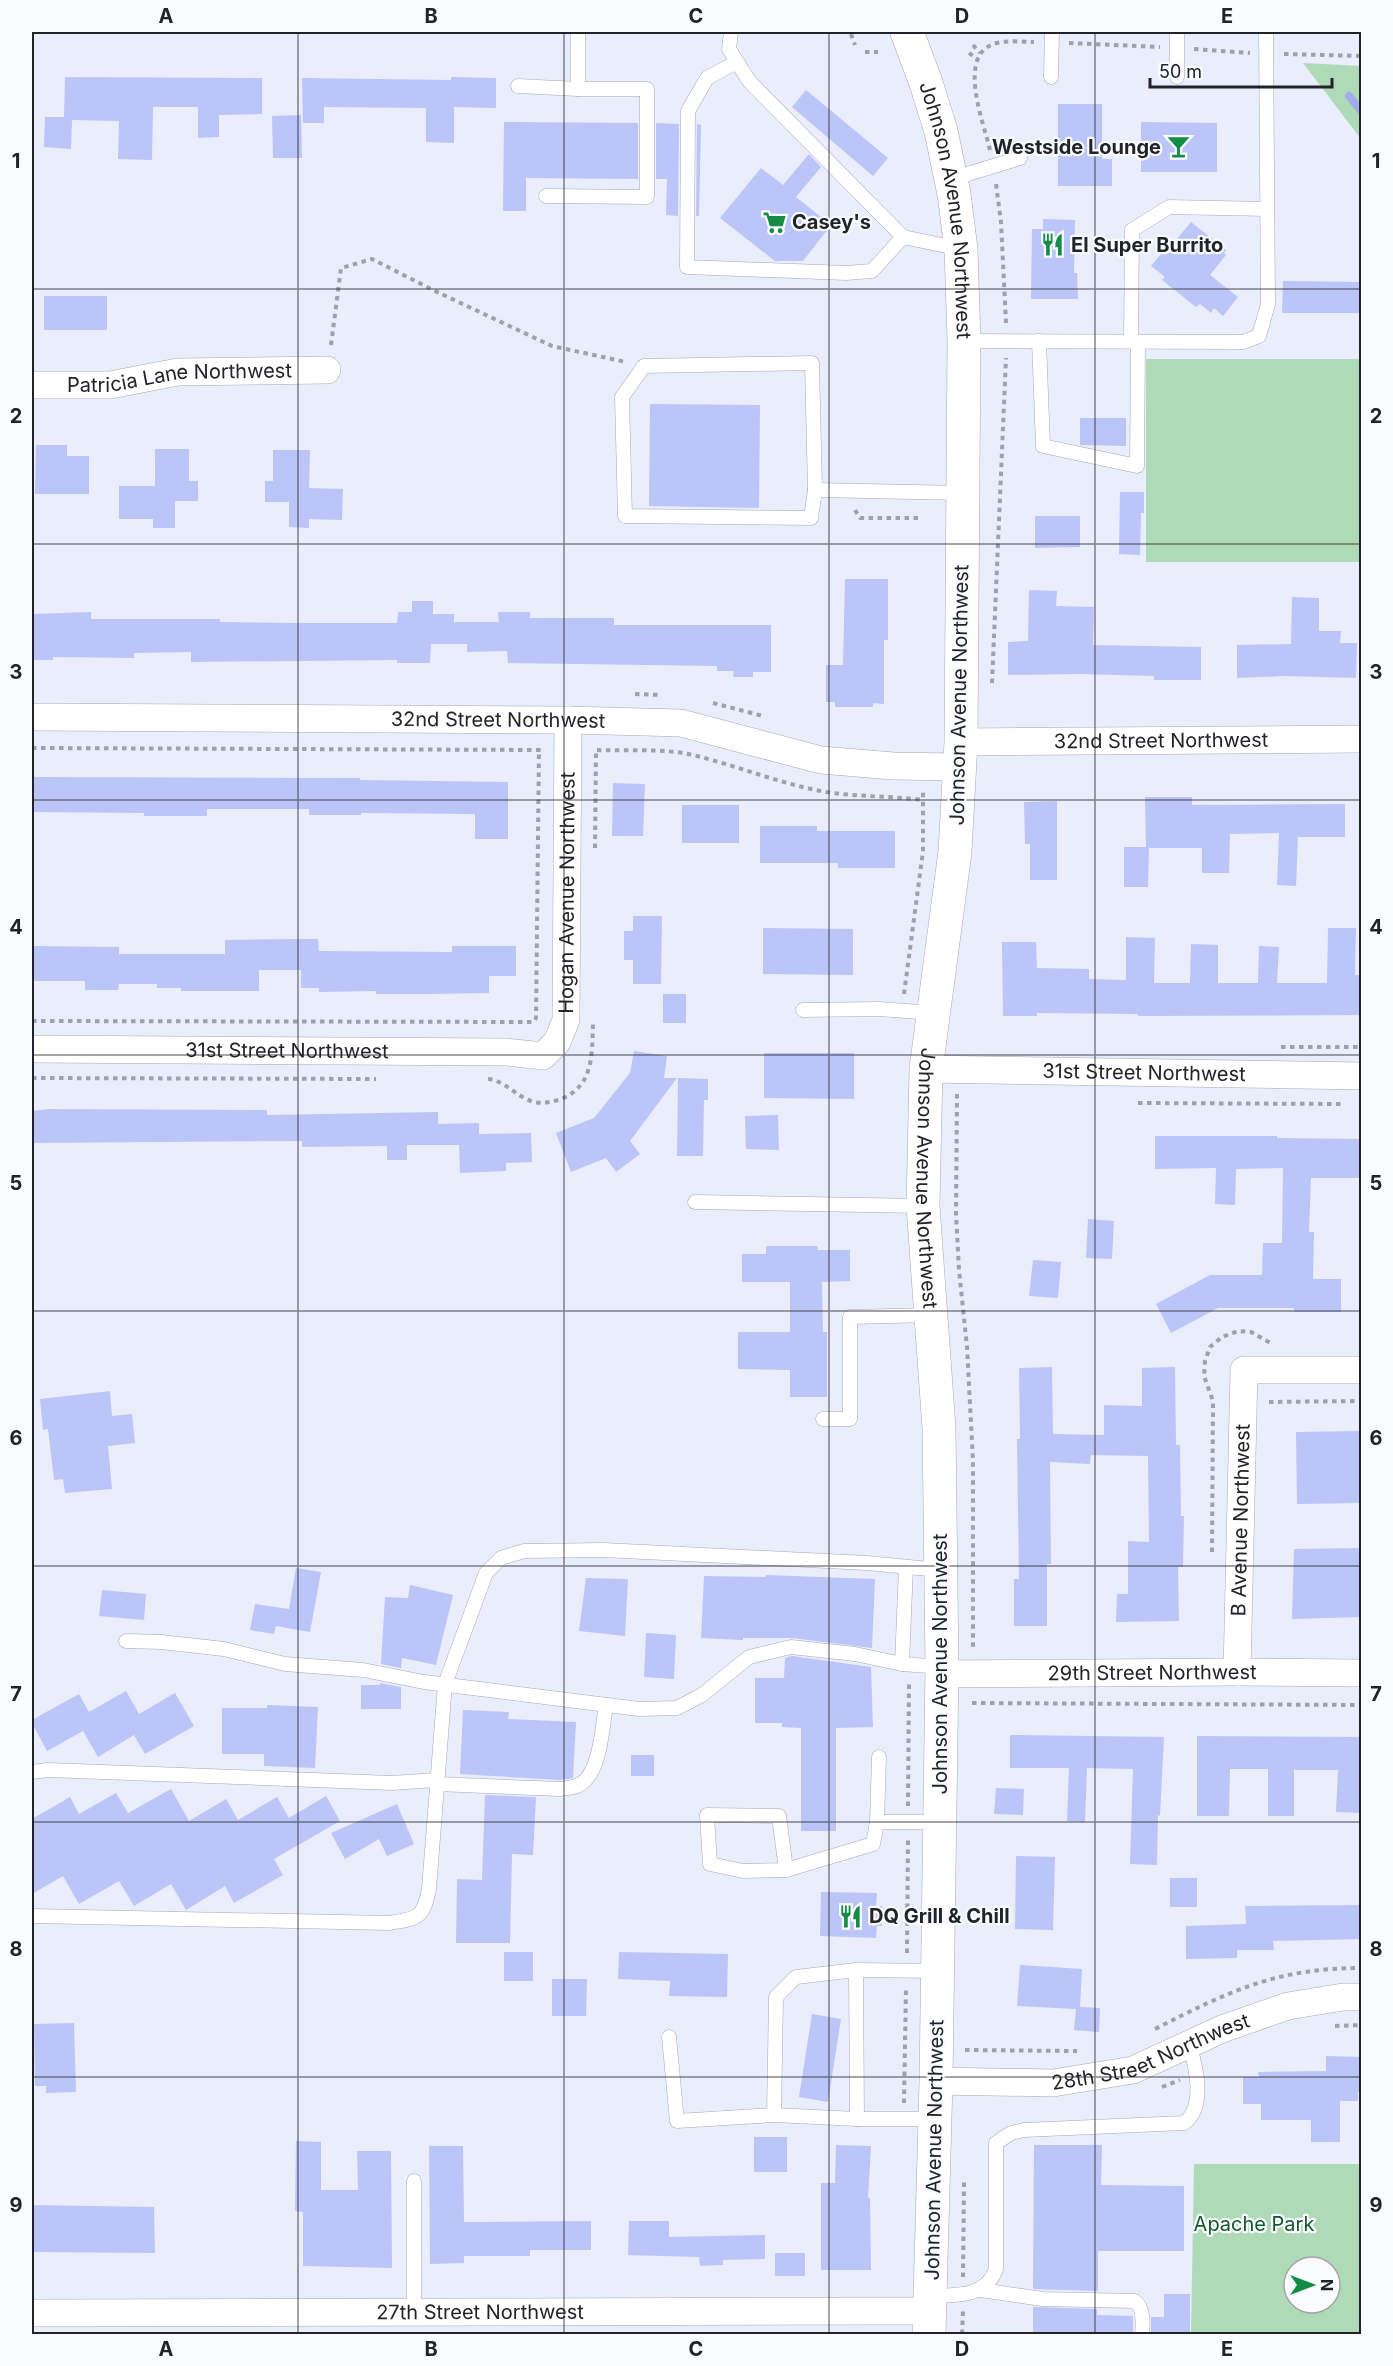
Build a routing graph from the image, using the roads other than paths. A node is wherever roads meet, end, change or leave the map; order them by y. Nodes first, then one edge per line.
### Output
1 (578, 32) edge
2 (730, 32) edge
3 (907, 32) edge
4 (1177, 32) edge
5 (1266, 32) edge
6 (1052, 37) edge
7 (737, 62) junction
8 (1051, 77) dead end
9 (1177, 77) dead end
10 (518, 86) dead end
11 (578, 89) junction
12 (1020, 158) dead end
13 (951, 178) junction
14 (546, 196) dead end
15 (1268, 209) junction
16 (903, 237) junction
17 (961, 249) junction
18 (964, 341) junction
19 (1039, 341) junction
20 (1135, 341) junction
21 (327, 370) road end
22 (32, 385) edge
23 (815, 490) junction
24 (963, 493) junction
25 (32, 717) edge
26 (568, 720) junction
27 (1362, 739) edge
28 (960, 754) junction
29 (803, 1010) dead end
30 (933, 1013) junction
31 (32, 1049) edge
32 (543, 1056) joint
33 (926, 1069) junction
34 (1362, 1076) edge
35 (695, 1202) dead end
36 (923, 1206) junction
37 (930, 1315) junction
38 (1362, 1370) edge
39 (823, 1419) dead end
40 (906, 1567) junction
41 (940, 1570) junction
42 (126, 1641) dead end
43 (902, 1664) junction
44 (942, 1671) junction
45 (1237, 1672) junction
46 (1362, 1673) edge
47 (444, 1684) junction
48 (606, 1705) junction
49 (879, 1757) dead end
50 (32, 1772) edge
51 (436, 1782) junction
52 (878, 1822) junction
53 (940, 1822) junction
54 (786, 1870) junction
55 (32, 1916) edge
56 (856, 1971) junction
57 (938, 1971) junction
58 (1362, 1997) edge
59 (669, 2037) dead end
60 (1189, 2044) junction
61 (936, 2081) junction
62 (774, 2115) junction
63 (857, 2119) junction
64 (935, 2119) junction
65 (414, 2181) dead end
66 (981, 2290) junction
67 (414, 2312) junction
68 (32, 2313) edge
69 (929, 2314) edge
70 (1142, 2334) edge

1 - 11 lane
2 - 7 lane
3 - 13 street, Johnson Avenue Northwest
4 - 9 lane
5 - 15 lane
6 - 8 lane
7 - 16 lane
7 - 16 lane
10 - 11 lane
11 - 14 lane
12 - 13 lane
13 - 17 street, Johnson Avenue Northwest
15 - 20 lane
15 - 20 lane
16 - 17 lane
17 - 18 street, Johnson Avenue Northwest
18 - 19 lane
18 - 24 street, Johnson Avenue Northwest
19 - 20 lane
19 - 20 lane
21 - 22 street, Patricia Lane Northwest
23 - 23 lane
23 - 24 lane
24 - 28 street, Johnson Avenue Northwest
25 - 26 street, 32nd Street Northwest
26 - 28 street, 32nd Street Northwest
26 - 32 street, Hogan Avenue Northwest
27 - 28 street, 32nd Street Northwest
28 - 30 street, Johnson Avenue Northwest
29 - 30 lane
30 - 33 street, Johnson Avenue Northwest
31 - 32 street, 31st Street Northwest
33 - 34 street, 31st Street Northwest
33 - 36 street, Johnson Avenue Northwest
35 - 36 lane
36 - 37 street, Johnson Avenue Northwest
37 - 39 lane
37 - 41 street, Johnson Avenue Northwest
38 - 45 street, B Avenue Northwest
40 - 41 lane
40 - 43 lane
40 - 47 lane
41 - 44 street, Johnson Avenue Northwest
42 - 47 lane
43 - 44 lane
43 - 48 lane
44 - 45 street, 29th Street Northwest
44 - 53 street, Johnson Avenue Northwest
45 - 46 street, 29th Street Northwest
47 - 48 lane
47 - 51 lane
48 - 51 lane
49 - 52 lane
50 - 51 lane
51 - 55 lane
52 - 53 lane
52 - 54 lane
53 - 57 street, Johnson Avenue Northwest
54 - 54 lane
56 - 57 lane
56 - 62 lane
56 - 63 lane
57 - 61 street, Johnson Avenue Northwest
58 - 60 street, 28th Street Northwest
59 - 62 lane
60 - 61 street, 28th Street Northwest
60 - 66 lane
61 - 64 street, Johnson Avenue Northwest
62 - 63 lane
63 - 64 lane
64 - 69 street, Johnson Avenue Northwest
65 - 67 lane
66 - 69 lane
66 - 70 lane
67 - 68 street, 27th Street Northwest
67 - 69 street, 27th Street Northwest

